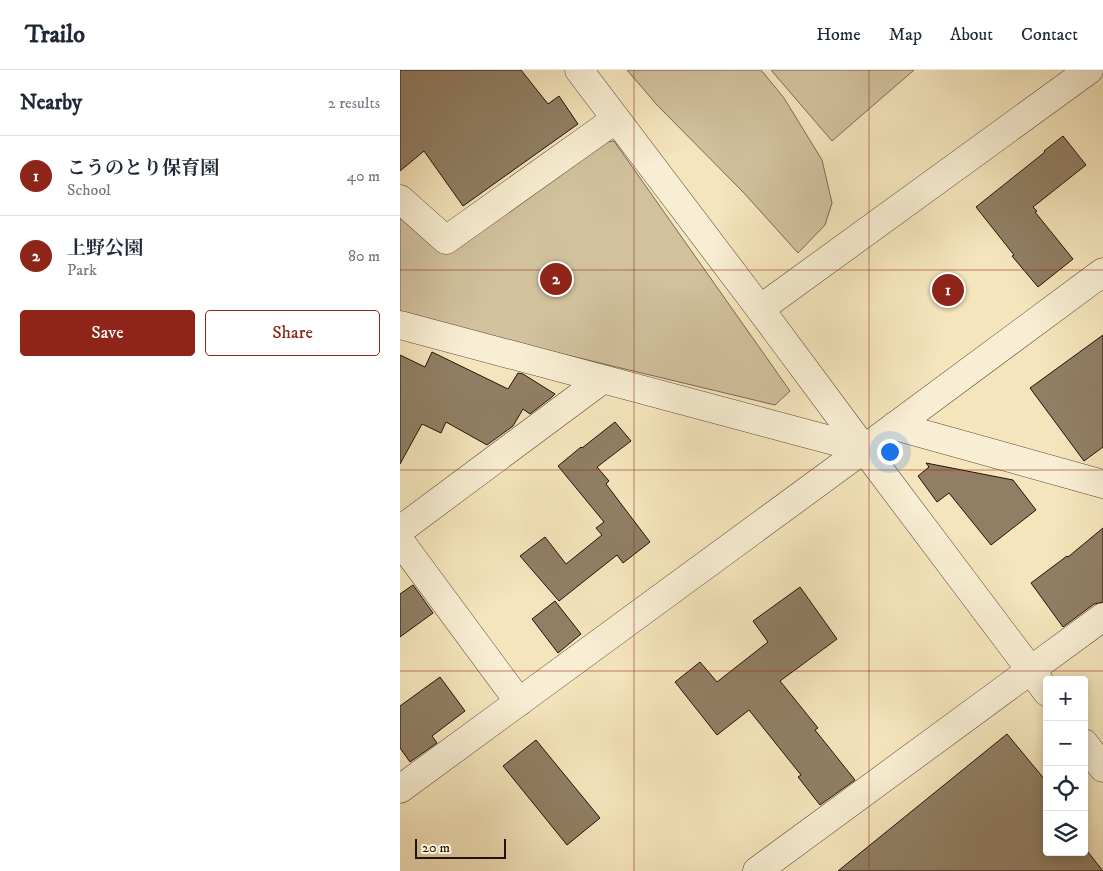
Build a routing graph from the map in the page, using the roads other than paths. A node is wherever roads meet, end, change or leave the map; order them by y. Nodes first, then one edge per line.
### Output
1 (579, 70) edge
2 (1089, 70) edge
3 (616, 120) junction
4 (400, 199) edge
5 (1103, 272) edge
6 (760, 308) junction
7 (400, 325) edge
8 (603, 379) junction
9 (894, 426) junction
10 (864, 449) junction
11 (1103, 484) edge
12 (400, 530) edge
13 (400, 541) edge
14 (1103, 617) edge
15 (1031, 670) junction
16 (1043, 686) edge
17 (519, 702) junction
18 (1088, 748) edge
19 (1103, 768) edge
20 (400, 789) edge
21 (758, 871) edge

1 - 3 street
2 - 6 street
3 - 4 street
3 - 6 street
5 - 9 street
6 - 10 street
7 - 8 street
8 - 10 street
8 - 12 street
9 - 10 street
9 - 11 street
10 - 15 street
10 - 17 street
13 - 17 street
14 - 15 street
15 - 16 street
15 - 21 street
17 - 20 street
18 - 19 street

